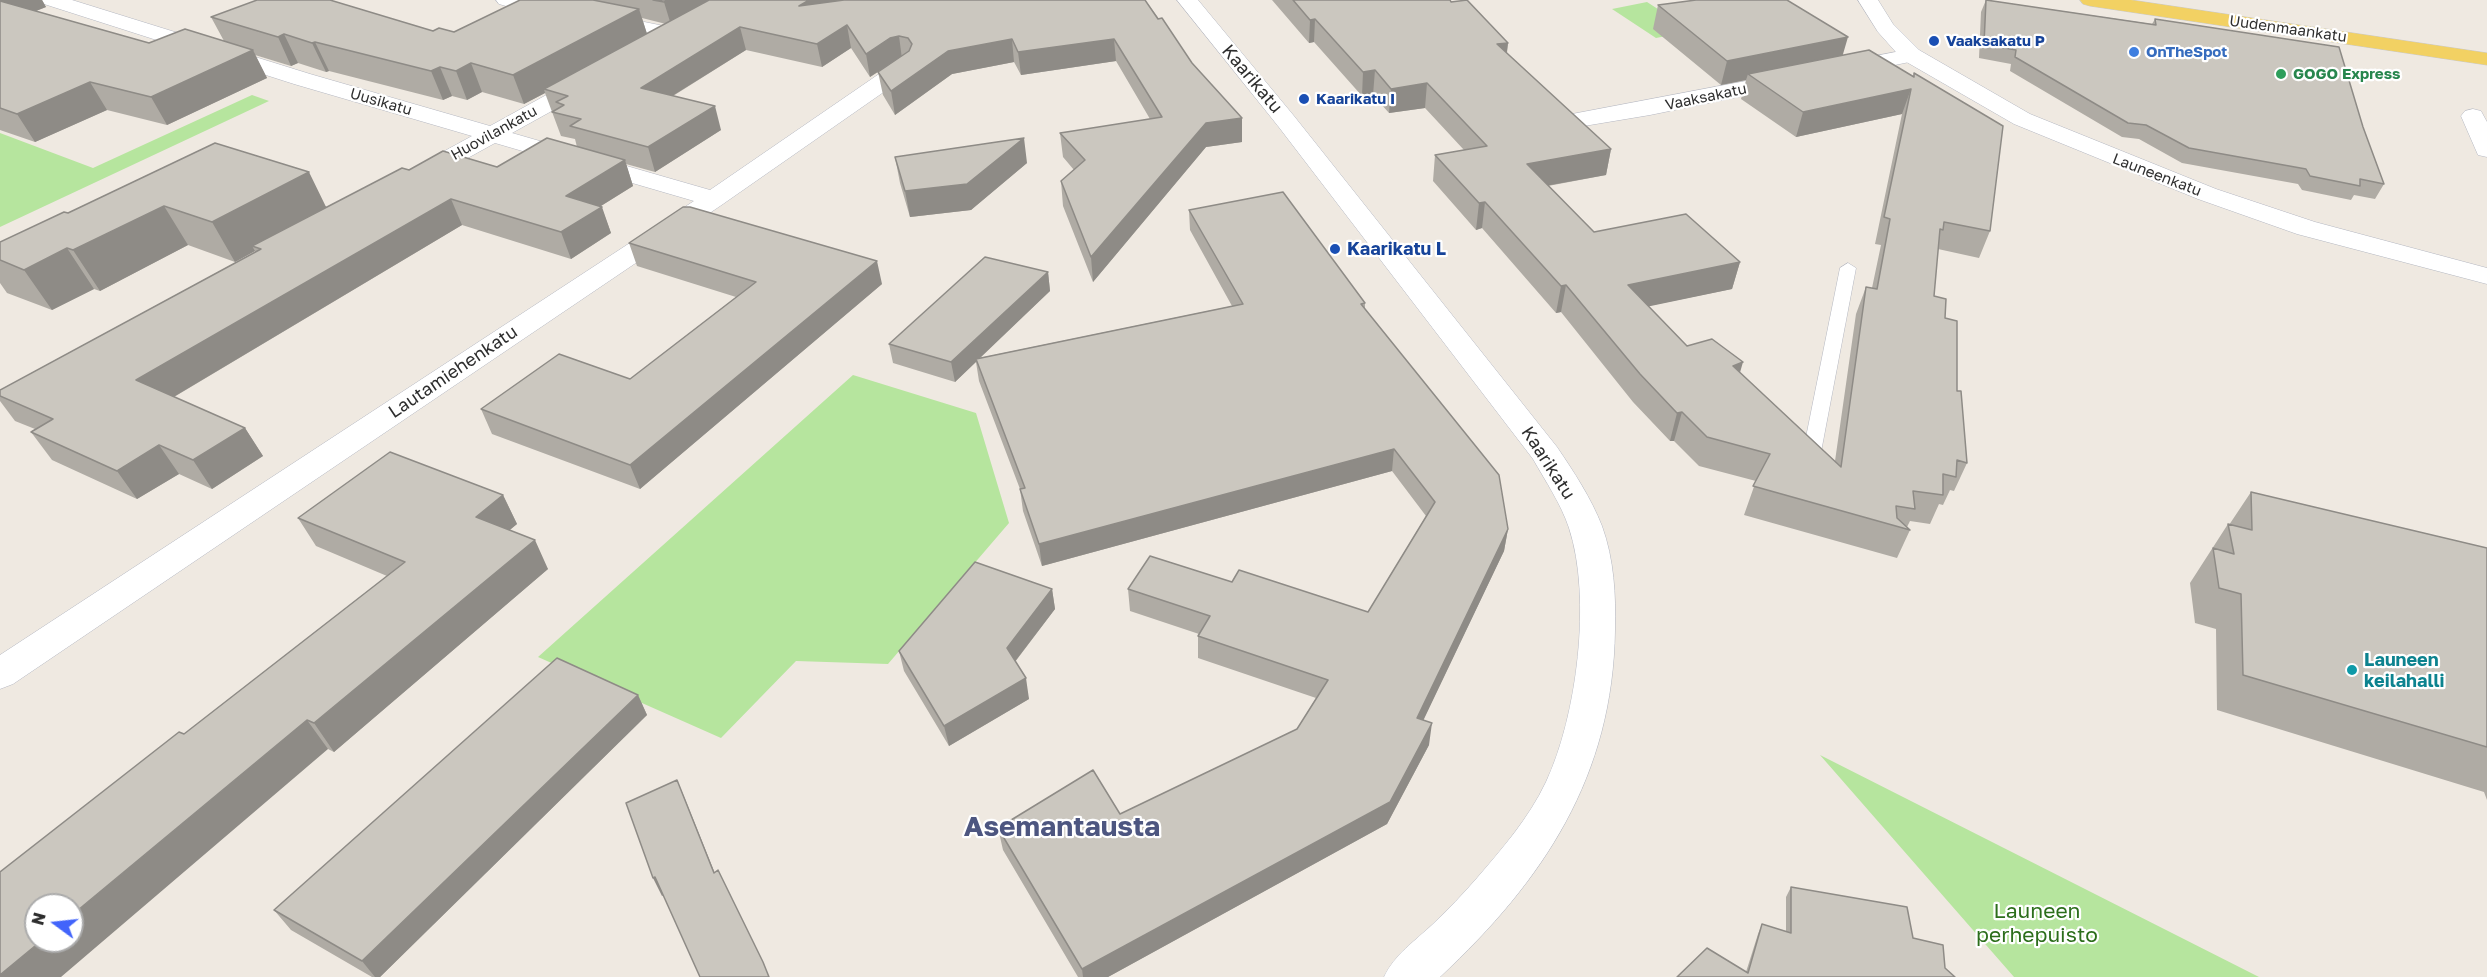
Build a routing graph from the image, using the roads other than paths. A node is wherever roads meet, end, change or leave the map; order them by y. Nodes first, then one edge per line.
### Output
1 (51, 0) edge
2 (506, 0) edge
3 (1187, 0) edge
4 (1868, 0) edge
5 (2090, 0) edge
6 (2218, 0) edge
7 (2487, 39) edge
8 (643, 51) edge
9 (1911, 55) junction
10 (2487, 59) edge
11 (903, 68) edge
12 (603, 73) edge
13 (2473, 116) dead end
14 (1572, 121) edge
15 (490, 135) junction
16 (2487, 150) edge
17 (392, 190) edge
18 (714, 199) junction
19 (1848, 268) dead end
20 (2487, 276) edge
21 (1812, 452) edge
22 (0, 674) edge
23 (1407, 977) edge

1 - 15 street, Uusikatu
2 - 8 street
3 - 23 street, Kaarikatu
4 - 9 street, Launeenkatu
5 - 10 main road, Uudenmaankatu
6 - 7 main road, Uudenmaankatu
9 - 14 street, Vaaksakatu
9 - 20 street, Launeenkatu
11 - 18 street, Lautamiehenkatu
12 - 15 street, Huovilankatu
13 - 16 street
15 - 17 street, Huovilankatu
15 - 18 street, Uusikatu
18 - 22 street, Lautamiehenkatu
19 - 21 lane

